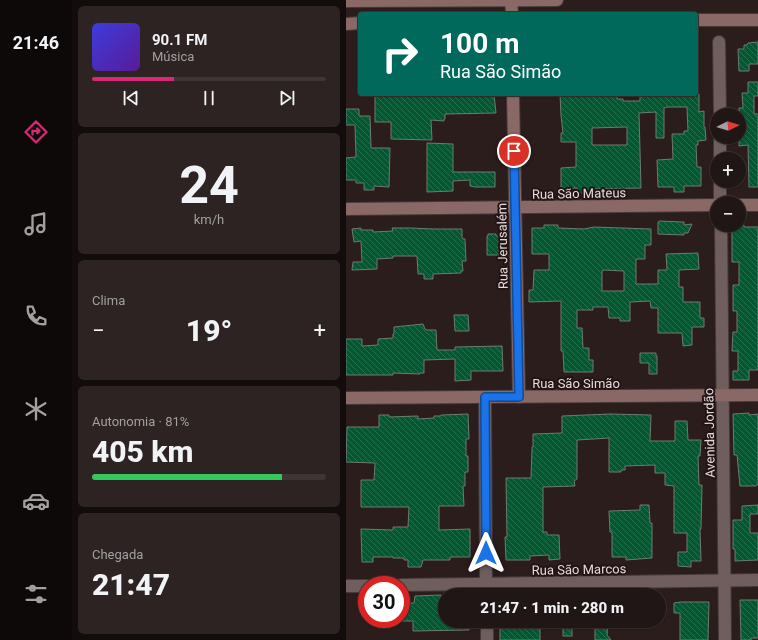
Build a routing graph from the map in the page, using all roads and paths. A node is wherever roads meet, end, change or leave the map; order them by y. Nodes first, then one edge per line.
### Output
1 (511, 0) edge
2 (557, 0) edge
3 (353, 1) edge
4 (512, 12) edge
5 (698, 20) edge
6 (758, 20) edge
7 (347, 23) edge
8 (358, 23) edge
9 (719, 42) dead end
10 (513, 96) edge
11 (720, 108) edge
12 (710, 205) edge
13 (746, 205) edge
14 (758, 205) edge
15 (516, 208) junction
16 (346, 209) edge
17 (721, 232) edge
18 (758, 395) edge
19 (722, 396) junction
20 (485, 397) junction
21 (519, 397) junction
22 (346, 398) edge
23 (758, 580) edge
24 (724, 581) junction
25 (346, 586) edge
26 (358, 586) edge
27 (410, 586) edge
28 (452, 588) edge
29 (486, 588) edge
30 (539, 588) edge
31 (487, 628) edge
32 (487, 640) edge
33 (725, 640) edge

1 - 2 street
1 - 3 street
1 - 4 street
5 - 6 street
7 - 8 street
9 - 11 street
10 - 15 street, Rua Jerusalém
12 - 15 street, Rua São Mateus
13 - 14 street
15 - 16 street, Rua São Mateus
15 - 21 street, Rua Jerusalém
17 - 19 street, Avenida Jordão
18 - 19 street, Rua São Simão
19 - 21 street, Rua São Simão
19 - 24 street, Avenida Jordão
20 - 21 street, Rua São Simão
20 - 22 street, Rua São Simão
20 - 29 street
23 - 24 street, Rua São Marcos
24 - 30 street, Rua São Marcos
24 - 33 street, Avenida Jordão
25 - 26 street
27 - 28 street, Rua São Marcos
31 - 32 street

